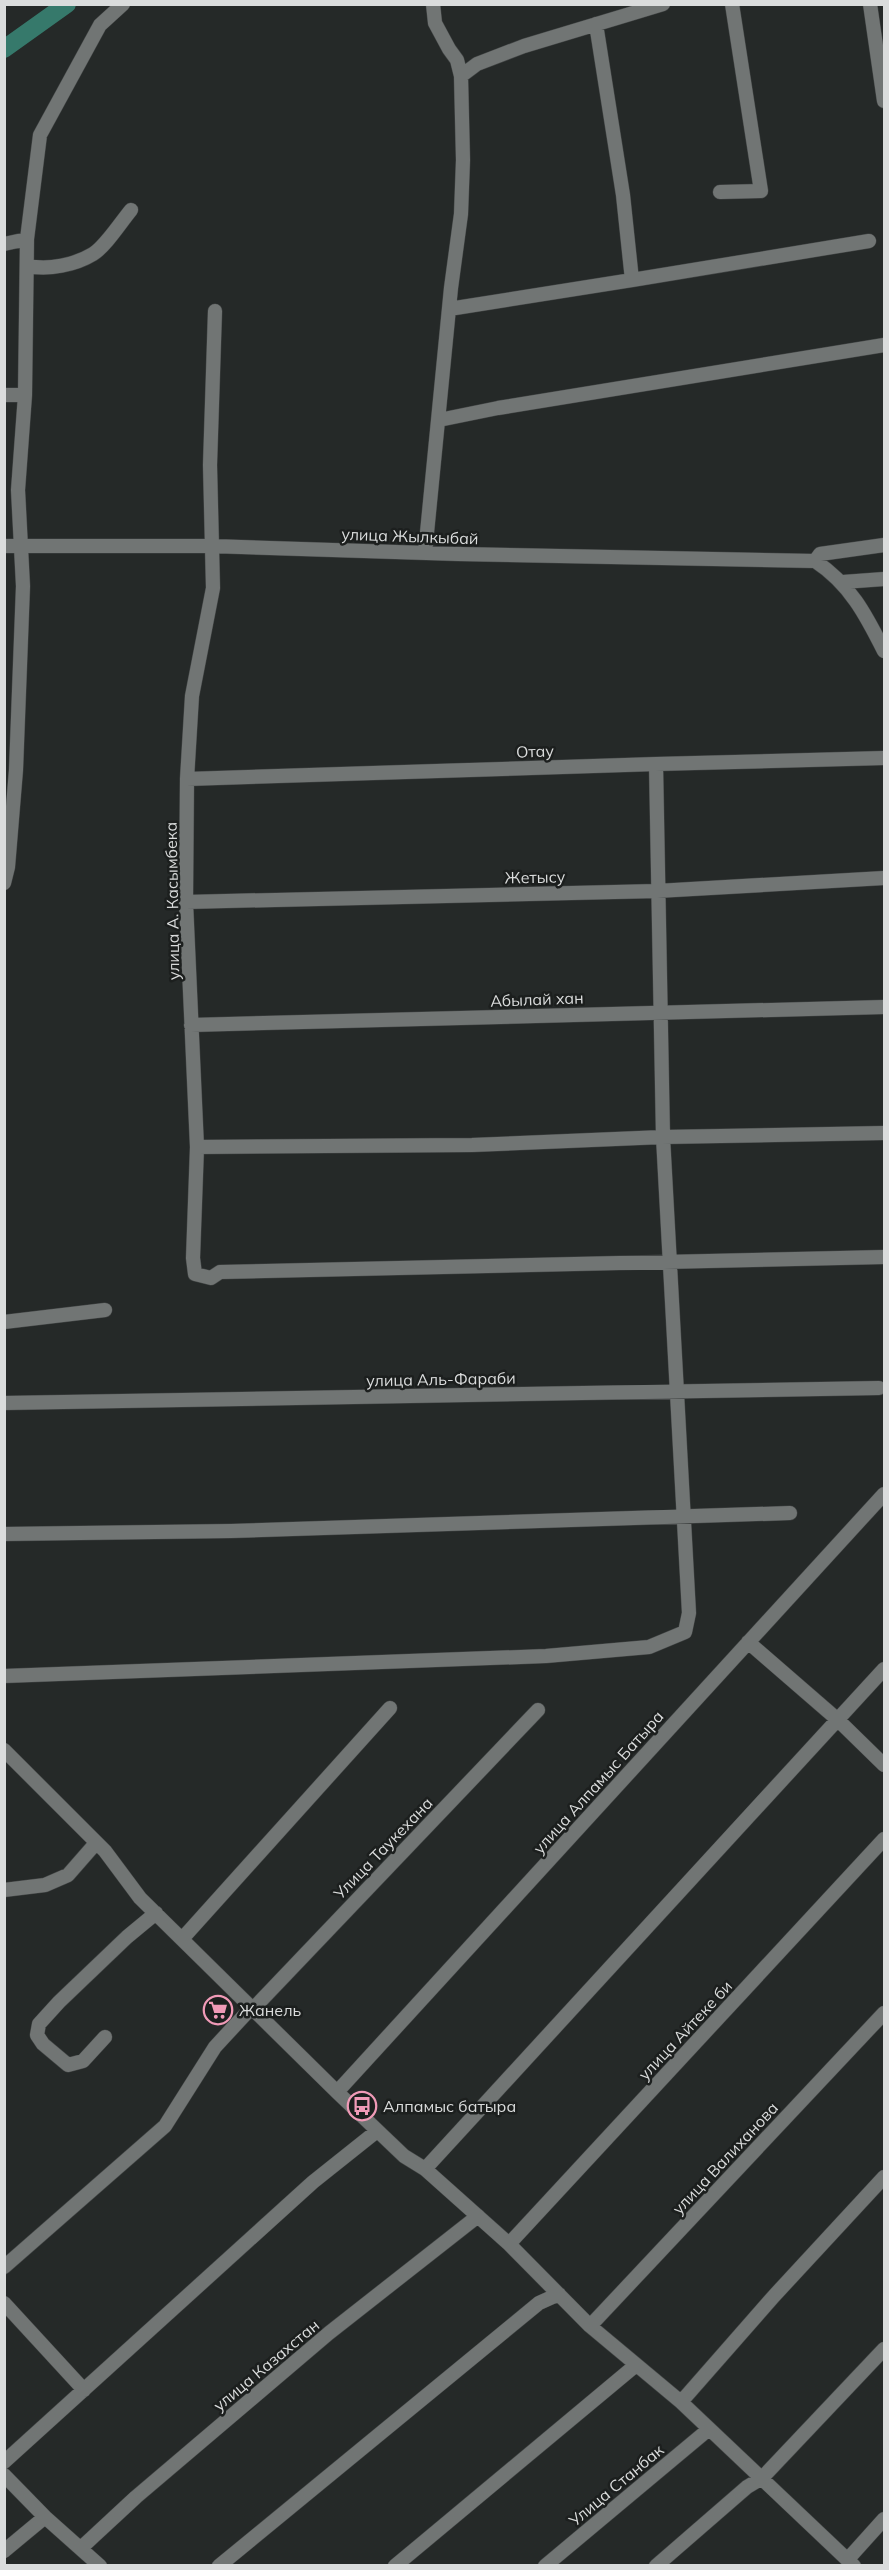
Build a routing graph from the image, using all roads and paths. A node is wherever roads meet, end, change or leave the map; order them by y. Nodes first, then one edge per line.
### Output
1 (123, 4) edge
2 (433, 4) edge
3 (663, 4) edge
4 (732, 4) edge
5 (870, 4) edge
6 (596, 24) junction
7 (461, 76) junction
8 (885, 101) edge
9 (720, 192) dead end
10 (130, 210) dead end
11 (27, 238) junction
12 (868, 241) dead end
13 (4, 244) edge
14 (28, 266) junction
15 (632, 280) junction
16 (449, 309) junction
17 (215, 311) dead end
18 (885, 345) edge
19 (4, 395) edge
20 (25, 395) junction
21 (439, 420) junction
22 (885, 545) edge
23 (4, 546) edge
24 (20, 546) junction
25 (211, 546) junction
26 (425, 553) junction
27 (815, 561) junction
28 (885, 579) edge
29 (843, 582) junction
30 (885, 651) edge
31 (885, 759) edge
32 (656, 764) junction
33 (187, 780) junction
34 (885, 878) edge
35 (4, 883) edge
36 (657, 891) junction
37 (186, 902) junction
38 (885, 1007) edge
39 (661, 1013) junction
40 (191, 1025) junction
41 (885, 1133) edge
42 (663, 1137) junction
43 (197, 1147) junction
44 (885, 1257) edge
45 (669, 1263) junction
46 (105, 1310) dead end
47 (4, 1322) edge
48 (879, 1388) dead end
49 (676, 1391) junction
50 (4, 1402) edge
51 (885, 1494) edge
52 (790, 1513) dead end
53 (683, 1517) junction
54 (4, 1534) edge
55 (748, 1642) junction
56 (885, 1669) edge
57 (4, 1676) edge
58 (390, 1708) dead end
59 (538, 1710) dead end
60 (838, 1720) junction
61 (4, 1750) edge
62 (885, 1765) edge
63 (885, 1839) edge
64 (96, 1843) junction
65 (4, 1890) edge
66 (156, 1913) junction
67 (182, 1939) junction
68 (251, 2009) junction
69 (885, 2013) edge
70 (105, 2037) dead end
71 (337, 2092) junction
72 (377, 2131) junction
73 (425, 2169) junction
74 (885, 2177) edge
75 (478, 2216) junction
76 (509, 2244) junction
77 (4, 2267) edge
78 (559, 2294) junction
79 (4, 2303) edge
80 (590, 2326) junction
81 (885, 2349) edge
82 (636, 2365) junction
83 (84, 2390) junction
84 (681, 2402) junction
85 (709, 2429) junction
86 (4, 2462) edge
87 (4, 2475) edge
88 (762, 2478) junction
89 (45, 2517) junction
90 (885, 2519) edge
91 (81, 2548) junction
92 (4, 2551) edge
93 (851, 2563) edge
94 (100, 2565) edge
95 (219, 2565) edge
96 (395, 2565) edge
97 (545, 2565) edge
98 (656, 2565) edge

1 - 11 street
2 - 7 street
3 - 6 street
4 - 9 street
5 - 8 street
6 - 7 street
6 - 15 street
7 - 16 street
10 - 14 street
11 - 13 street
11 - 14 street
12 - 15 street
14 - 20 street
15 - 16 street
16 - 21 street
17 - 25 street, улица А. Касымбека
18 - 21 street
19 - 20 street
20 - 24 street
21 - 26 street
22 - 27 street
23 - 24 street, улица Жылкыбай
24 - 25 street, улица Жылкыбай
24 - 35 street
25 - 26 street, улица Жылкыбай
25 - 33 street, улица А. Касымбека
26 - 27 street, улица Жылкыбай
27 - 29 street
28 - 29 street
29 - 30 street
31 - 32 street, Отау
32 - 33 street, Отау
32 - 36 street
33 - 37 street, улица А. Касымбека
34 - 36 street, Жетысу
36 - 37 street, Жетысу
36 - 39 street
37 - 40 street, улица А. Касымбека
38 - 39 street, Абылай хан
39 - 40 street, Абылай хан
39 - 42 street
40 - 43 street, улица А. Касымбека
41 - 42 street
42 - 43 street
42 - 45 street
43 - 45 street, улица А. Касымбека
44 - 45 street
45 - 49 street
46 - 47 street
48 - 49 street, улица Аль-Фараби
49 - 50 street, улица Аль-Фараби
49 - 53 street
51 - 55 street, улица Алпамыс Батыра
52 - 53 street
53 - 54 street
53 - 57 street
55 - 60 street
55 - 71 street, улица Алпамыс Батыра
56 - 60 street
58 - 67 street
59 - 68 street, Улица Таукехана
60 - 62 street
60 - 73 street
61 - 64 street
63 - 76 street, улица Айтеке би
64 - 65 street
64 - 66 street
66 - 67 street
66 - 70 street
67 - 68 street
68 - 71 street
68 - 77 street, Улица Таукехана
69 - 80 street, улица Валиханова
71 - 72 street
72 - 73 street
72 - 83 street
73 - 75 street
74 - 84 street
75 - 76 street
75 - 91 street, улица Казахстан
76 - 78 street
78 - 80 street
78 - 95 street
79 - 83 street
80 - 82 street
81 - 88 street
82 - 84 street
82 - 96 street
83 - 86 street
84 - 85 street
85 - 88 street
85 - 97 street, Улица Станбак
87 - 89 street
88 - 93 street
88 - 98 street
89 - 91 street
89 - 92 street
90 - 93 street
91 - 94 street

